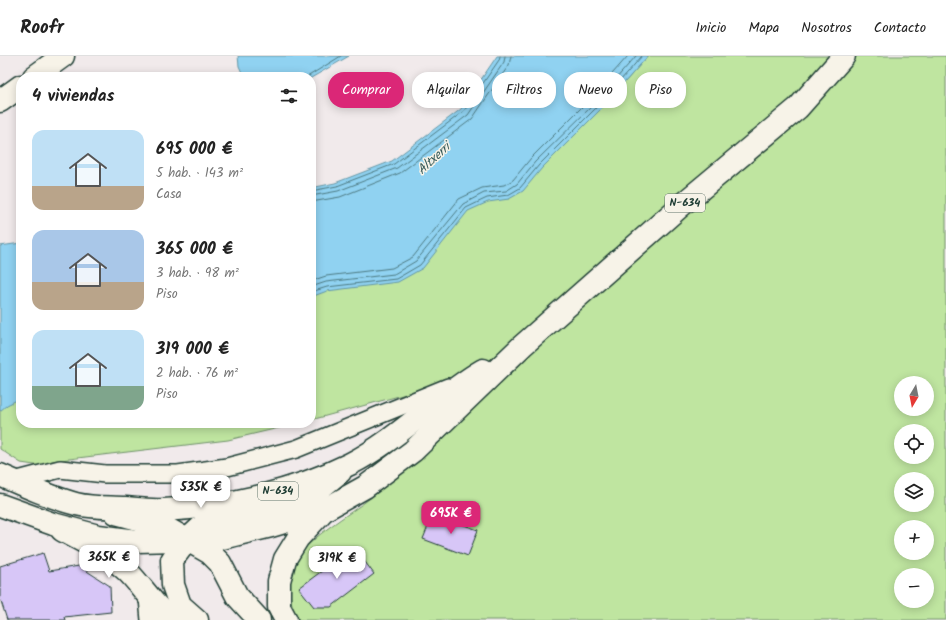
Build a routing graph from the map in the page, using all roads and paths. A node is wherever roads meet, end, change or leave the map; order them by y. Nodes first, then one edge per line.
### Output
1 (64, 56) edge
2 (844, 56) edge
3 (41, 72) edge
4 (16, 90) edge
5 (0, 101) edge
6 (522, 346) junction
7 (467, 379) junction
8 (351, 464) junction
9 (7, 478) edge
10 (0, 505) edge
11 (95, 506) junction
12 (324, 510) junction
13 (52, 524) junction
14 (187, 540) junction
15 (148, 598) junction
16 (150, 620) edge
17 (172, 620) edge
18 (197, 620) edge
19 (259, 620) edge
20 (286, 620) edge

1 - 3 main road
2 - 6 main road, N-634
4 - 5 main road
6 - 7 main road, N-634
6 - 12 main road, N-634
7 - 8 main road, N-634
7 - 9 lane
8 - 11 main road, N-634
8 - 14 main road
9 - 11 main road, N-634
10 - 13 main road, N-634
11 - 14 main road
12 - 14 main road, N-634
12 - 20 main road
13 - 14 main road, N-634
13 - 15 main road
14 - 18 main road
14 - 19 main road
15 - 16 lane
15 - 17 main road

